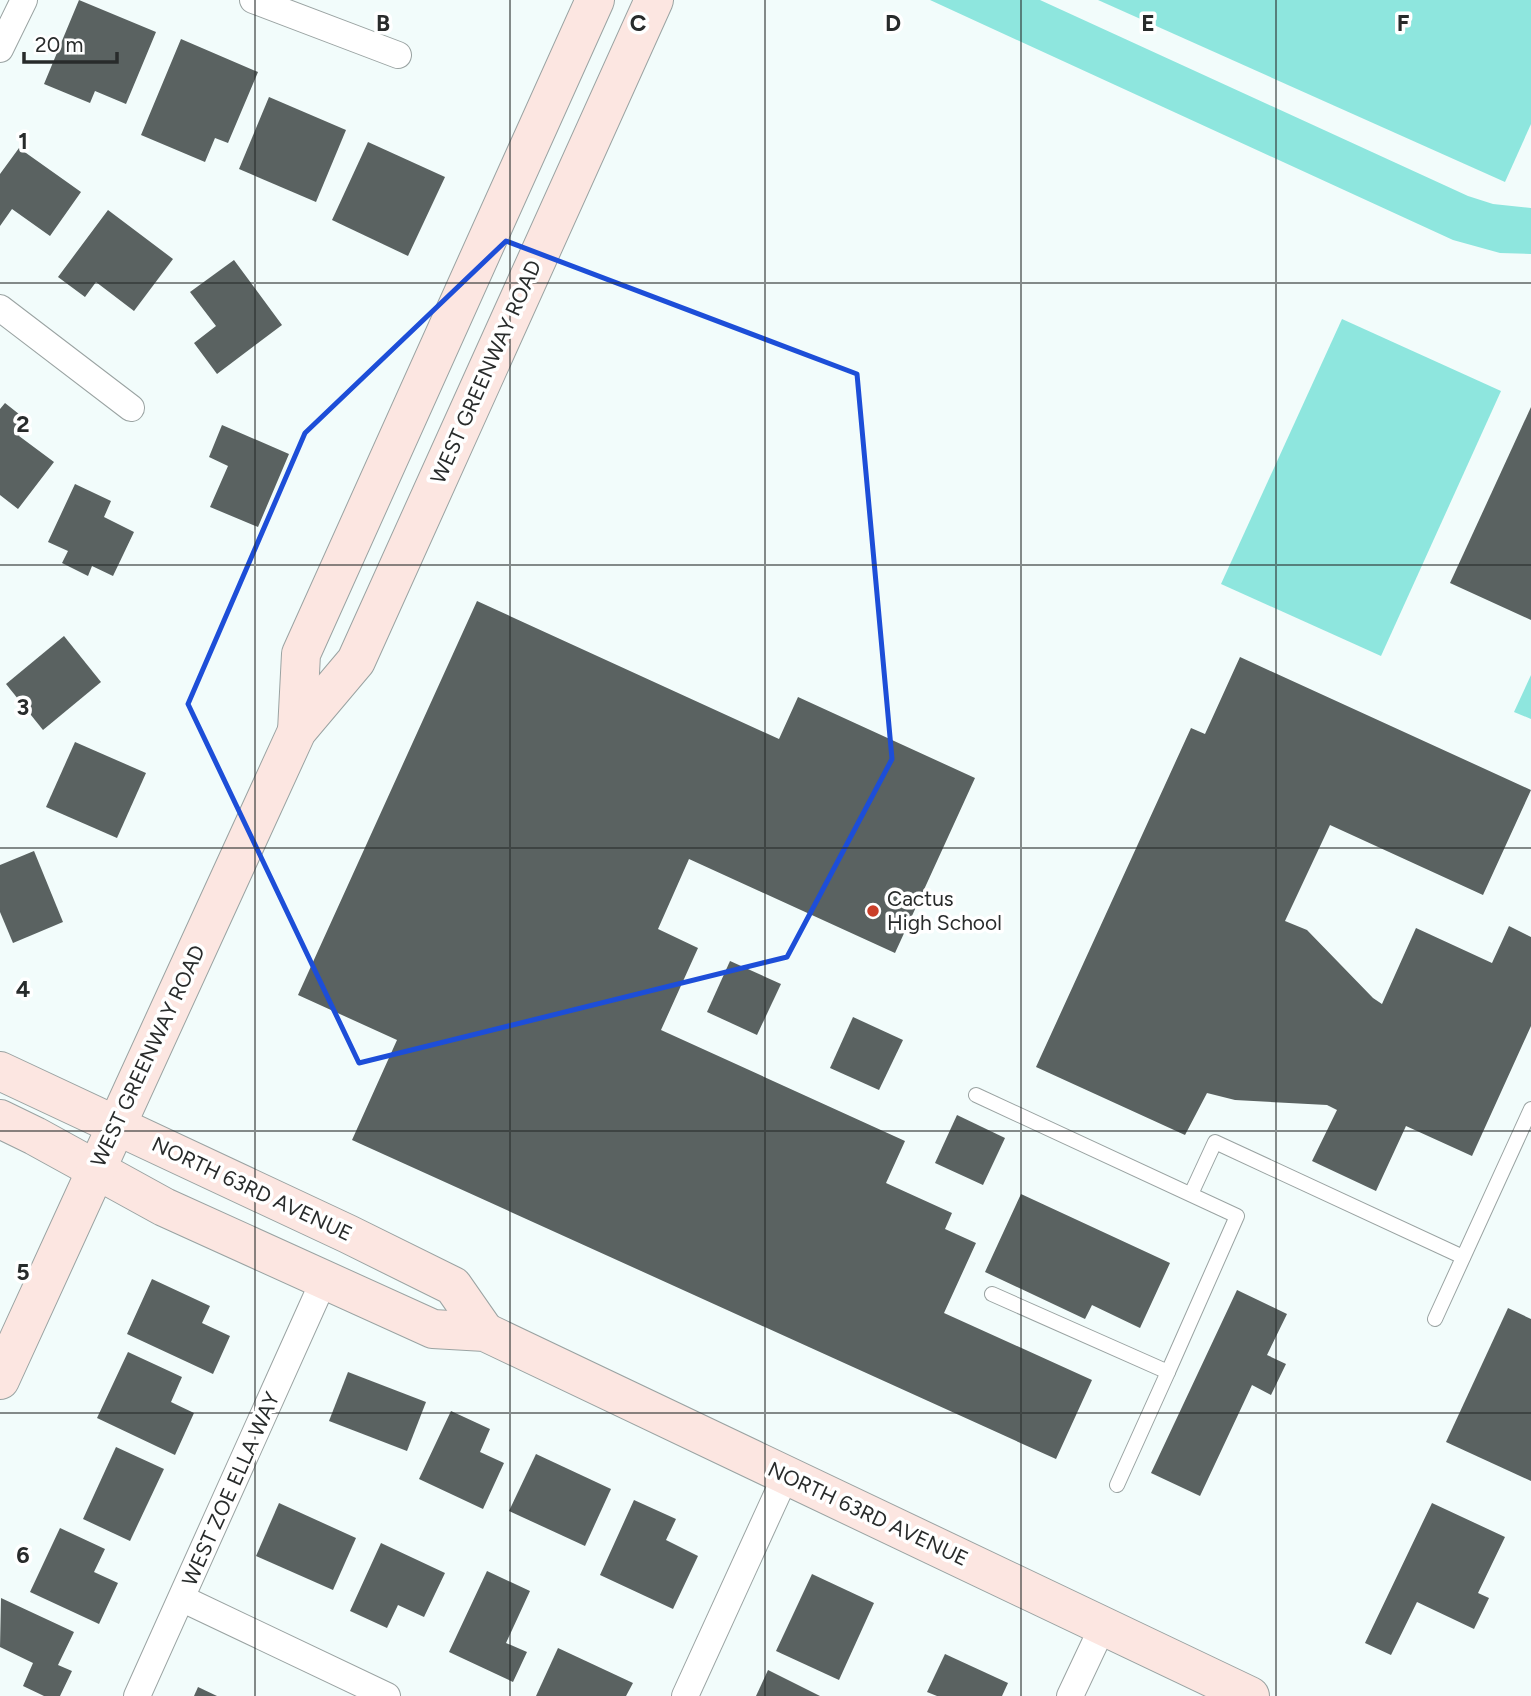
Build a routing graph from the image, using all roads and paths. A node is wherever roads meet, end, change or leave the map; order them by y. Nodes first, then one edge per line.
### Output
1 (24, 0) edge
2 (253, 0) edge
3 (595, 0) edge
4 (654, 0) edge
5 (575, 44) junction
6 (0, 49) edge
7 (398, 55) dead end
8 (615, 85) junction
9 (0, 308) edge
10 (131, 408) dead end
11 (297, 731) junction
12 (0, 1071) edge
13 (976, 1095) dead end
14 (1531, 1109) edge
15 (0, 1119) edge
16 (116, 1126) junction
17 (96, 1170) junction
18 (1191, 1194) junction
19 (1464, 1256) junction
20 (324, 1280) junction
21 (992, 1294) dead end
22 (1435, 1319) dead end
23 (485, 1332) junction
24 (1168, 1372) junction
25 (0, 1380) edge
26 (786, 1475) junction
27 (1117, 1485) dead end
28 (183, 1599) junction
29 (1103, 1626) junction
30 (137, 1696) edge
31 (387, 1696) edge
32 (685, 1696) edge
33 (1070, 1696) edge
34 (1250, 1696) edge

1 - 6 street
2 - 7 street
3 - 5 main road, WEST GREENWAY ROAD
4 - 8 main road, WEST GREENWAY ROAD
5 - 8 main road
5 - 11 main road, WEST GREENWAY ROAD
8 - 11 main road, WEST GREENWAY ROAD
9 - 10 street
11 - 16 main road, WEST GREENWAY ROAD
12 - 16 main road, NORTH 63RD AVENUE
13 - 18 lane
14 - 19 lane
15 - 17 main road, NORTH 63RD AVENUE
16 - 17 main road, WEST GREENWAY ROAD
16 - 23 main road, NORTH 63RD AVENUE
17 - 20 main road, NORTH 63RD AVENUE
17 - 25 main road, WEST GREENWAY ROAD
18 - 19 lane
18 - 24 lane
19 - 22 lane
20 - 23 main road, NORTH 63RD AVENUE
20 - 28 street, WEST ZOE ELLA WAY
21 - 24 lane
23 - 26 main road, NORTH 63RD AVENUE
24 - 27 lane
26 - 29 main road, NORTH 63RD AVENUE
26 - 32 street
28 - 30 street, WEST ZOE ELLA WAY
28 - 31 street
29 - 33 street
29 - 34 main road, NORTH 63RD AVENUE

